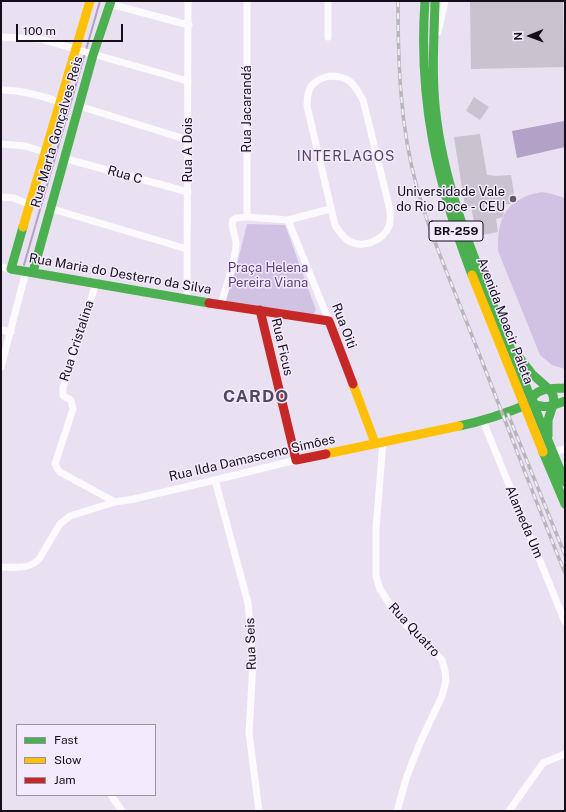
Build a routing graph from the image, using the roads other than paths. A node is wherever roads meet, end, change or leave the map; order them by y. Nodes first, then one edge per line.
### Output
1 (90, 1) edge
2 (188, 1) edge
3 (247, 1) edge
4 (328, 1) edge
5 (425, 1) edge
6 (435, 1) edge
7 (445, 1) edge
8 (111, 3) edge
9 (188, 25) junction
10 (1, 37) edge
11 (328, 37) dead end
12 (433, 49) junction
13 (76, 50) junction
14 (93, 55) junction
15 (188, 82) junction
16 (1, 90) edge
17 (59, 102) junction
18 (79, 106) junction
19 (188, 140) junction
20 (1, 144) edge
21 (44, 152) junction
22 (63, 158) junction
23 (188, 192) junction
24 (1, 197) edge
25 (29, 204) junction
26 (50, 208) junction
27 (330, 209) junction
28 (247, 217) junction
29 (288, 220) junction
30 (187, 249) junction
31 (1, 267) edge
32 (11, 269) junction
33 (29, 272) junction
34 (96, 283) junction
35 (187, 299) junction
36 (220, 305) junction
37 (260, 310) junction
38 (329, 321) junction
39 (1, 330) edge
40 (11, 332) junction
41 (510, 344) junction
42 (1, 367) edge
43 (565, 388) edge
44 (548, 389) junction
45 (565, 401) edge
46 (528, 404) junction
47 (552, 406) junction
48 (483, 421) junction
49 (548, 436) junction
50 (379, 442) junction
51 (565, 449) edge
52 (553, 452) junction
53 (296, 460) junction
54 (215, 480) junction
55 (565, 482) edge
56 (115, 502) junction
57 (565, 504) edge
58 (1, 567) edge
59 (565, 622) edge
60 (565, 754) edge
61 (112, 796) edge
62 (122, 811) edge
63 (259, 811) edge
64 (397, 811) edge
65 (509, 811) edge

1 - 13 street, Rua Marta Gonçalves Reis
2 - 9 street, Rua A Dois
3 - 28 street, Rua Jacarandá
4 - 11 street
5 - 46 street, Avenida Moacir Paleta / BR-259
6 - 12 street, Avenida Moacir Paleta / BR-259
7 - 12 street
8 - 9 street
8 - 14 street, Rua Marta Gonçalves Reis
9 - 15 street, Rua A Dois
10 - 13 street
12 - 41 street, Avenida Moacir Paleta / BR-259
13 - 14 street
13 - 17 street, Rua Marta Gonçalves Reis
14 - 15 street
14 - 18 street, Rua Marta Gonçalves Reis
15 - 19 street, Rua A Dois
16 - 17 street
17 - 21 street, Rua Marta Gonçalves Reis
18 - 19 street
18 - 22 street, Rua Marta Gonçalves Reis
19 - 23 street, Rua A Dois
20 - 21 street
21 - 25 street, Rua Marta Gonçalves Reis
22 - 23 street, Rua C
22 - 26 street, Rua Marta Gonçalves Reis
23 - 30 street, Rua A Dois
24 - 25 street
25 - 32 street, Rua Marta Gonçalves Reis
26 - 30 street
26 - 33 street, Rua Marta Gonçalves Reis
27 - 27 street
27 - 29 street
28 - 29 street
28 - 36 street
29 - 38 street, Rua Oiti
30 - 35 street, Rua A Dois
31 - 32 street, Rua Maria do Desterro da Silva
32 - 33 street, Rua Maria do Desterro da Silva
33 - 34 street, Rua Maria do Desterro da Silva
33 - 40 street
34 - 35 street, Rua Maria do Desterro da Silva
34 - 56 street, Rua Cristalina
35 - 36 street, Rua Maria do Desterro da Silva
36 - 37 street, Rua Maria do Desterro da Silva
37 - 38 street, Rua Maria do Desterro da Silva
37 - 53 street, Rua Ficus
38 - 50 street, Rua Oiti
39 - 40 street
40 - 42 street
41 - 44 street
41 - 46 street, Avenida Moacir Paleta / BR-259
43 - 44 street
44 - 46 street
44 - 47 street
45 - 47 street
46 - 47 street
46 - 48 street, Rua Ilda Damasceno Simôes
46 - 49 street, Avenida Moacir Paleta / BR-259
46 - 57 street, Avenida Moacir Paleta / BR-259
47 - 49 street
48 - 50 street, Rua Ilda Damasceno Simôes
48 - 59 street, Alameda Um
49 - 52 street, Avenida Moacir Paleta / BR-259
50 - 53 street, Rua Ilda Damasceno Simôes
50 - 64 street, Rua Quatro
51 - 52 street
52 - 55 street, Avenida Moacir Paleta / BR-259
53 - 54 street, Rua Ilda Damasceno Simôes
54 - 56 street, Rua Ilda Damasceno Simôes
54 - 63 street, Rua Seis
56 - 58 street, Rua Ilda Damasceno Simôes
60 - 65 street
61 - 62 street

